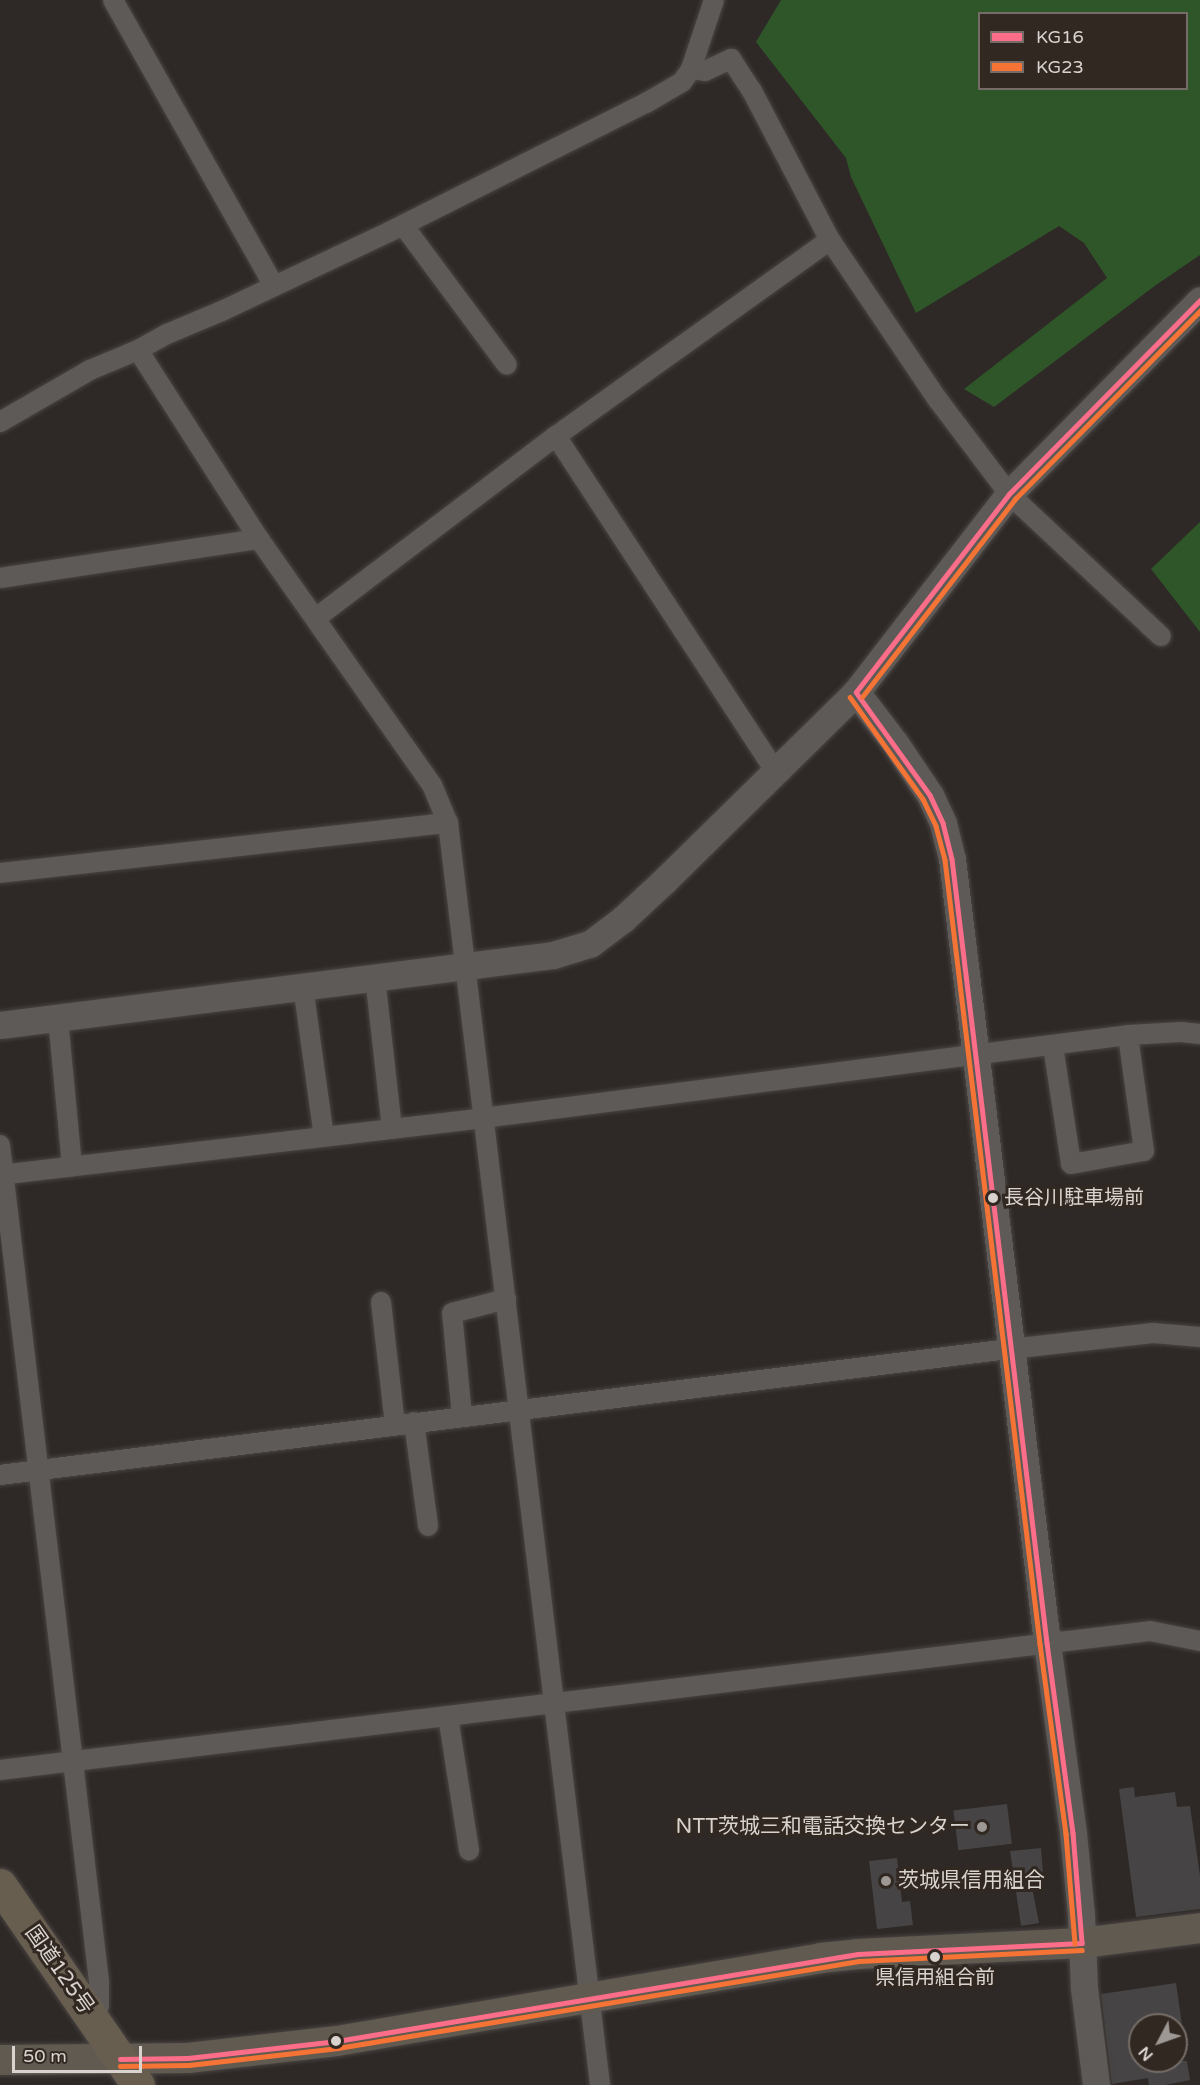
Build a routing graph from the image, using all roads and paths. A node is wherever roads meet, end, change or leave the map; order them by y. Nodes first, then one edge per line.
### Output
1 (113, 0) edge
2 (714, 0) edge
3 (691, 69) junction
4 (403, 225) junction
5 (830, 240) junction
6 (274, 286) junction
7 (1200, 300) edge
8 (138, 350) junction
9 (507, 365) dead end
10 (0, 422) edge
11 (556, 436) junction
12 (1009, 494) junction
13 (260, 539) junction
14 (0, 578) edge
15 (316, 618) junction
16 (1161, 636) dead end
17 (855, 692) junction
18 (775, 771) junction
19 (448, 823) junction
20 (0, 873) edge
21 (464, 967) junction
22 (375, 977) junction
23 (303, 986) junction
24 (58, 1018) junction
25 (0, 1025) edge
26 (1200, 1034) edge
27 (1128, 1035) junction
28 (1053, 1046) junction
29 (978, 1054) junction
30 (483, 1118) junction
31 (392, 1129) junction
32 (324, 1137) junction
33 (0, 1145) edge
34 (72, 1166) junction
35 (2, 1174) edge
36 (506, 1299) junction
37 (381, 1302) dead end
38 (1200, 1337) edge
39 (1013, 1348) junction
40 (521, 1409) junction
41 (462, 1416) junction
42 (405, 1423) junction
43 (38, 1470) junction
44 (0, 1475) edge
45 (428, 1526) dead end
46 (1200, 1641) edge
47 (1047, 1643) junction
48 (552, 1704) junction
49 (448, 1716) junction
50 (73, 1760) junction
51 (0, 1770) edge
52 (469, 1850) dead end
53 (0, 1885) edge
54 (1200, 1928) edge
55 (1082, 1943) junction
56 (589, 2000) junction
57 (94, 2021) junction
58 (120, 2059) junction
59 (0, 2060) edge
60 (138, 2085) edge
61 (600, 2085) edge
62 (1096, 2085) edge

1 - 6 street
2 - 3 street
3 - 4 street
3 - 5 street
4 - 6 street
4 - 9 street
5 - 11 street
5 - 12 street
6 - 8 street
7 - 12 street
8 - 10 street
8 - 13 street
11 - 15 street
11 - 18 street
12 - 16 street
12 - 17 street
13 - 14 street
13 - 15 street
15 - 19 street
17 - 18 street
17 - 29 street
18 - 21 street
19 - 20 street
19 - 21 street
21 - 22 street
21 - 30 street
22 - 23 street
22 - 31 street
23 - 24 street
23 - 32 street
24 - 25 street
24 - 34 street
26 - 27 street
27 - 28 street
27 - 28 street
28 - 29 street
29 - 30 street
29 - 39 street
30 - 31 street
30 - 36 street
31 - 32 street
32 - 34 street
33 - 35 street
34 - 35 street
35 - 43 street
36 - 40 street
36 - 41 street
37 - 42 street
38 - 39 street
39 - 40 street
39 - 47 street
40 - 41 street
40 - 48 street
41 - 42 street
42 - 43 street
42 - 45 street
43 - 44 street
43 - 50 street
46 - 47 street
47 - 48 street
47 - 55 street
48 - 49 street
48 - 56 street
49 - 50 street
49 - 52 street
50 - 51 street
50 - 57 street
53 - 57 highway, 国道125号
54 - 55 main road
55 - 56 main road
55 - 62 street
56 - 58 main road
56 - 61 street
57 - 58 highway, 国道125号
58 - 59 main road
58 - 60 highway, 国道125号

